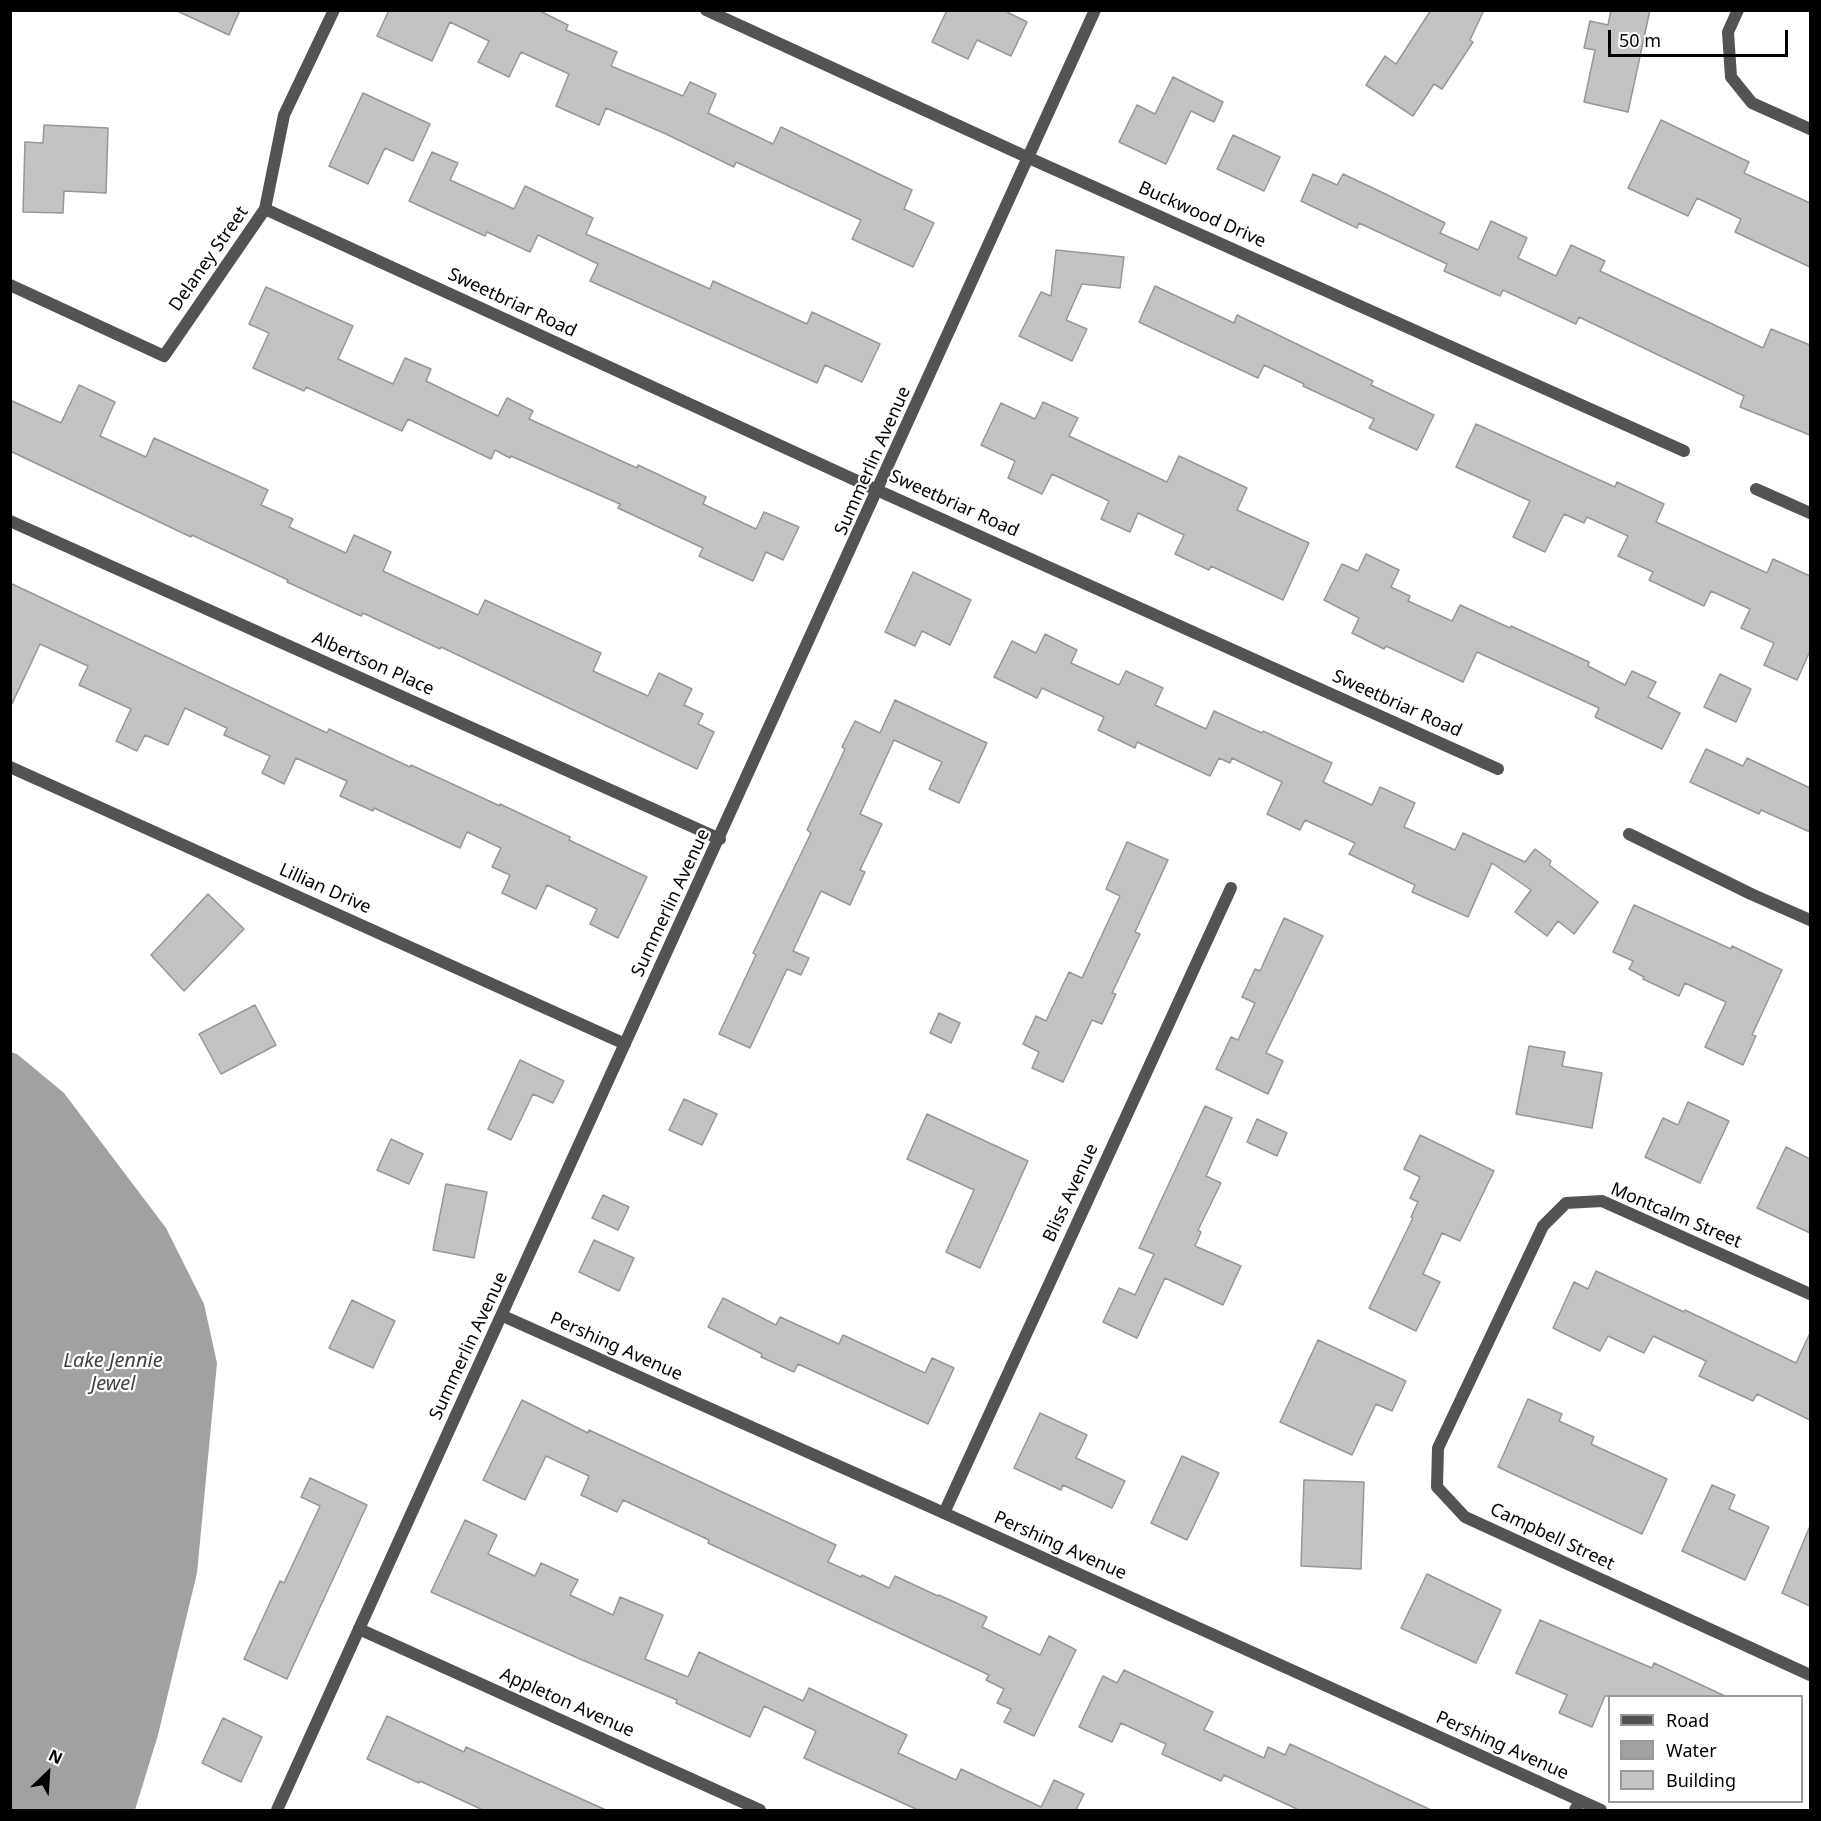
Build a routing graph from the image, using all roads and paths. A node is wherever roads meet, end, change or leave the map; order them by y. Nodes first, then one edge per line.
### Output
1 (334, 10) edge
2 (706, 10) edge
3 (1095, 10) edge
4 (1738, 10) edge
5 (1810, 129) edge
6 (1029, 158) junction
7 (265, 209) junction
8 (10, 285) edge
9 (1684, 451) dead end
10 (1756, 489) dead end
11 (879, 491) junction
12 (1810, 513) edge
13 (10, 521) edge
14 (10, 766) edge
15 (1498, 769) dead end
16 (1629, 834) dead end
17 (720, 839) junction
18 (1231, 888) dead end
19 (1810, 920) edge
20 (625, 1044) junction
21 (1810, 1294) edge
22 (503, 1316) junction
23 (1492, 1335) joint
24 (944, 1513) junction
25 (359, 1629) junction
26 (1810, 1675) edge
27 (1578, 1806) edge
28 (277, 1810) edge
29 (760, 1810) edge
30 (1601, 1810) edge

1 - 7 street, Delaney Street
2 - 6 street, Buckwood Drive
3 - 6 street, Summerlin Avenue
4 - 5 street
6 - 9 street, Buckwood Drive
6 - 11 street, Summerlin Avenue
7 - 8 street, Delaney Street
7 - 11 street, Sweetbriar Road
10 - 12 street
11 - 15 street, Sweetbriar Road
11 - 17 street, Summerlin Avenue
13 - 17 street, Albertson Place
14 - 20 street, Lillian Drive
16 - 19 street
17 - 20 street, Summerlin Avenue
18 - 24 street, Bliss Avenue
20 - 22 street, Summerlin Avenue
21 - 23 street, Montcalm Street
22 - 24 street, Pershing Avenue
22 - 25 street, Summerlin Avenue
23 - 26 street, Campbell Street
24 - 27 street, Pershing Avenue
25 - 28 street, Summerlin Avenue
25 - 29 street, Appleton Avenue
27 - 30 street, Pershing Avenue

